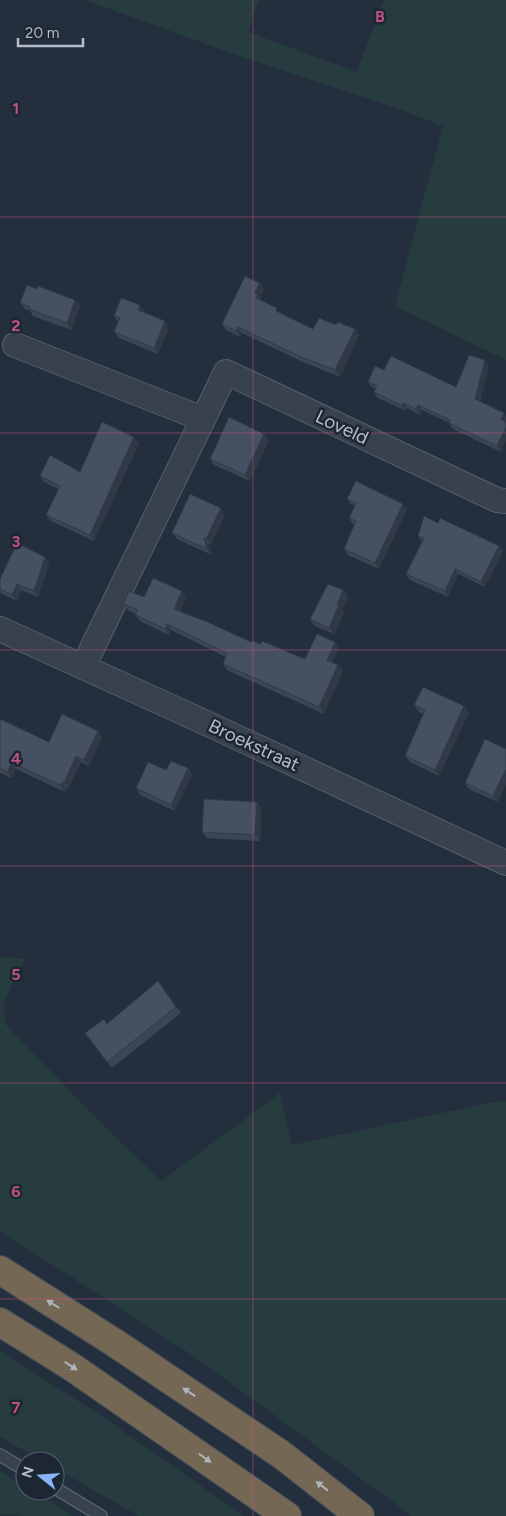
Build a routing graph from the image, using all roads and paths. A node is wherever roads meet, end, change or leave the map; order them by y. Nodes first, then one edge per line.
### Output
1 (15, 345) dead end
2 (203, 419) junction
3 (506, 501) edge
4 (0, 629) edge
5 (83, 667) junction
6 (506, 863) edge
7 (0, 1270) edge
8 (0, 1322) edge
9 (0, 1455) edge
10 (15, 1464) edge
11 (65, 1494) edge
12 (101, 1516) edge
13 (287, 1516) edge
14 (360, 1516) edge

1 - 2 street
2 - 3 street, Loveld
2 - 5 street, Loveld
4 - 5 street, Broekstraat
5 - 6 street, Broekstraat
14 -> 7 highway
8 -> 13 highway
9 - 10 lane
11 - 12 lane

